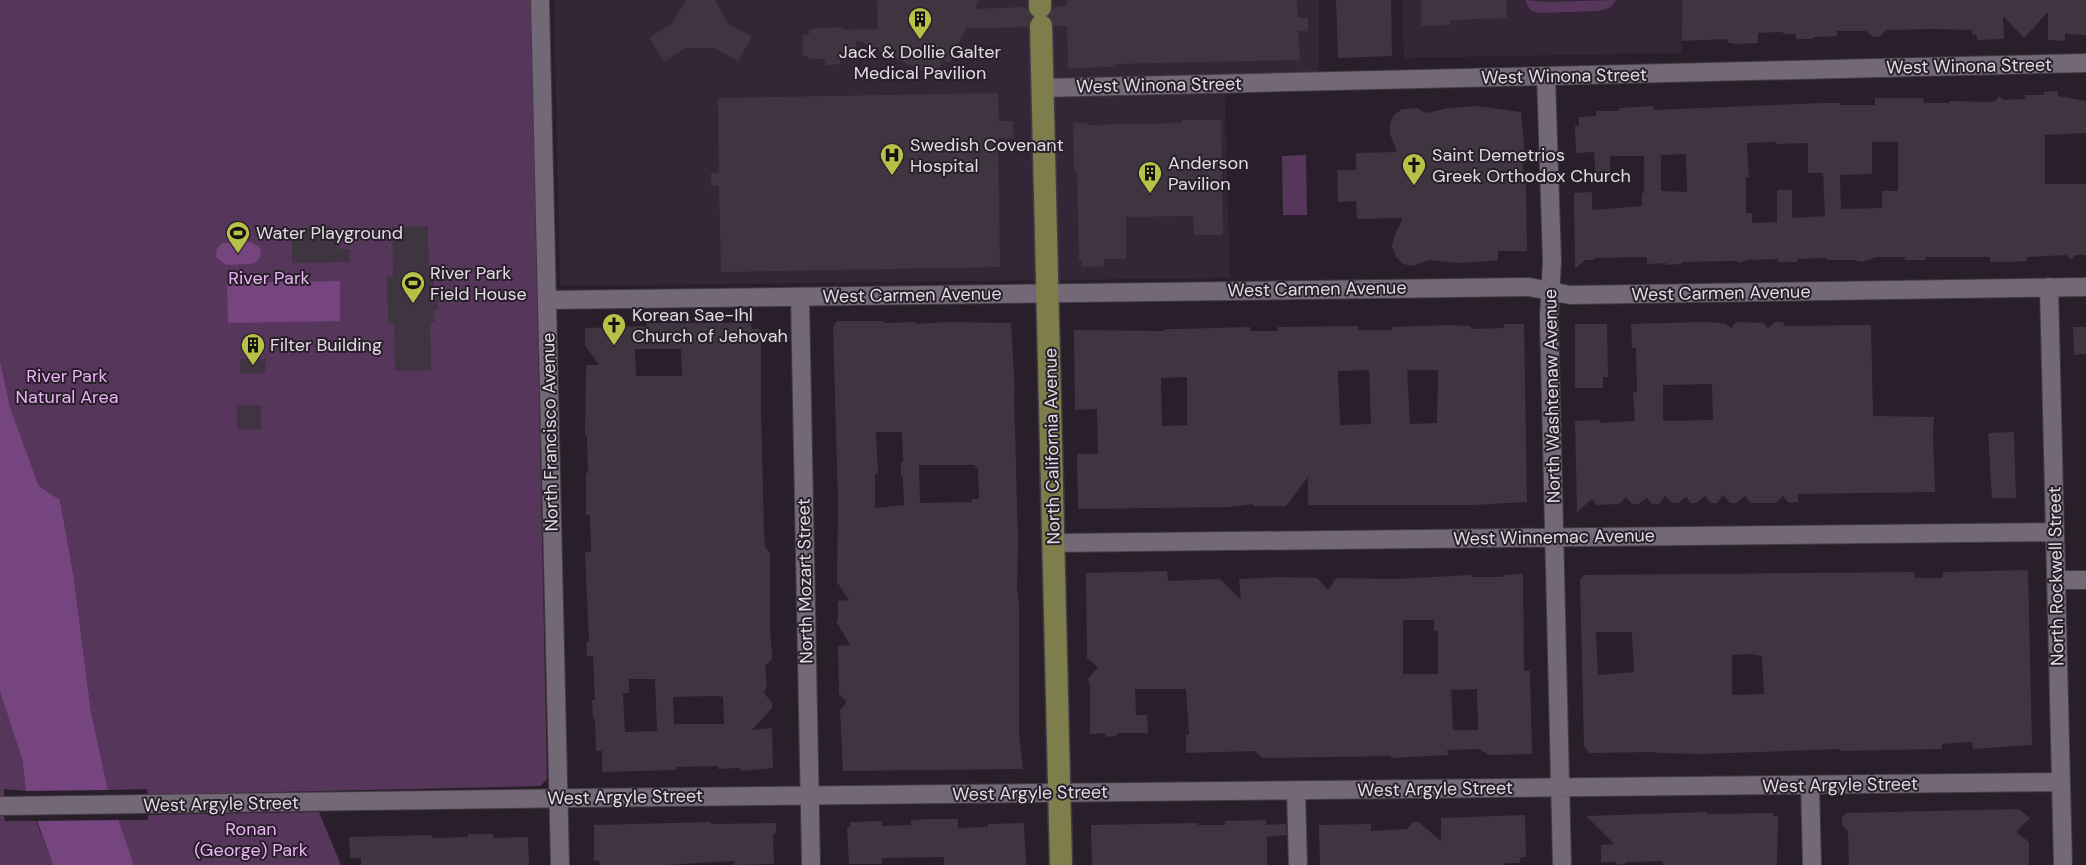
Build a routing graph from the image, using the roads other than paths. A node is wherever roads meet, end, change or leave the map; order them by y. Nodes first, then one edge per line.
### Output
1 (540, 0) edge
2 (1040, 11) edge
3 (2086, 63) edge
4 (1546, 76) junction
5 (1042, 88) junction
6 (2049, 287) junction
7 (2086, 287) edge
8 (1551, 290) junction
9 (1048, 292) junction
10 (800, 298) junction
11 (547, 300) junction
12 (2055, 532) junction
13 (1554, 537) junction
14 (1054, 543) junction
15 (2056, 580) junction
16 (2086, 580) edge
17 (2061, 782) junction
18 (1810, 785) junction
19 (1560, 788) junction
20 (1296, 790) junction
21 (1059, 793) junction
22 (809, 796) junction
23 (559, 798) junction
24 (0, 806) edge
25 (560, 865) edge
26 (811, 865) edge
27 (1061, 865) edge
28 (1298, 865) edge
29 (1562, 865) edge
30 (1812, 865) edge
31 (2063, 865) edge

1 - 11 street, North Francisco Avenue
2 - 5 main road, North California Avenue
3 - 4 street, West Winona Street
4 - 5 street, West Winona Street
4 - 8 street, North Washtenaw Avenue
5 - 9 main road, North California Avenue
6 - 7 street, West Carmen Avenue
6 - 8 street, West Carmen Avenue
6 - 12 street, North Rockwell Street
8 - 9 street, West Carmen Avenue
8 - 13 street, North Washtenaw Avenue
9 - 10 street, West Carmen Avenue
9 - 14 main road, North California Avenue
10 - 11 street, West Carmen Avenue
10 - 22 street, North Mozart Street
11 - 23 street, North Francisco Avenue
12 - 13 street, West Winnemac Avenue
12 - 15 street, North Rockwell Street
13 - 14 street, West Winnemac Avenue
13 - 19 street, North Washtenaw Avenue
14 - 21 main road, North California Avenue
15 - 16 street
15 - 17 street, North Rockwell Street
17 - 18 street, West Argyle Street
17 - 31 street, North Rockwell Street
18 - 19 street, West Argyle Street
18 - 30 street
19 - 20 street, West Argyle Street
19 - 29 street, North Washtenaw Avenue
20 - 21 street, West Argyle Street
20 - 28 street
21 - 22 street, West Argyle Street
21 - 27 main road, North California Avenue
22 - 23 street, West Argyle Street
22 - 26 street, North Mozart Street
23 - 24 street, West Argyle Street
23 - 25 street, North Francisco Avenue

